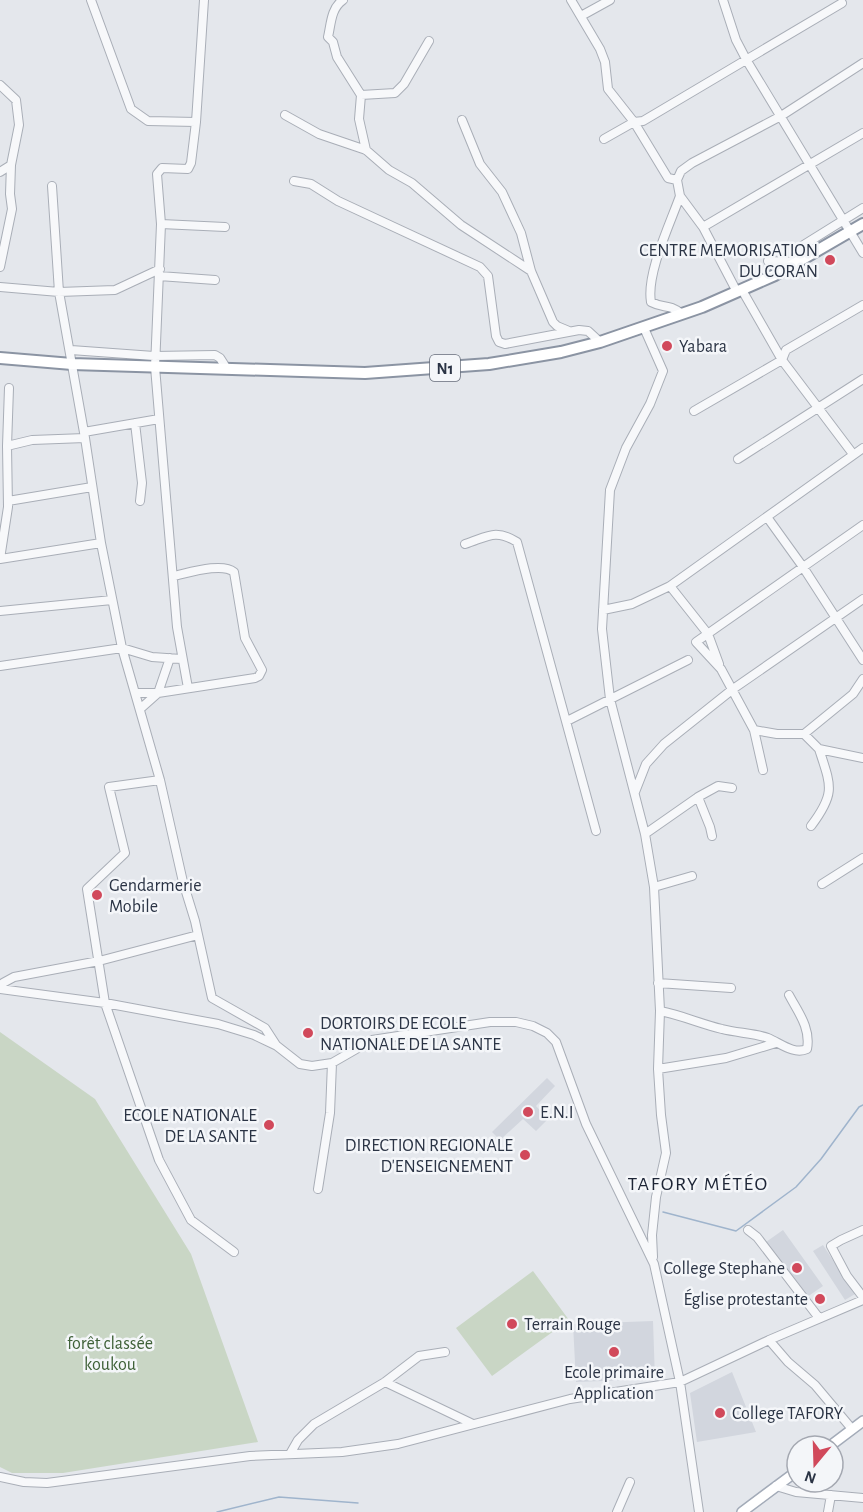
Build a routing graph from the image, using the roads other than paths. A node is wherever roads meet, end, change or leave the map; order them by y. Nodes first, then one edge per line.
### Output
1 (91, 0) edge
2 (204, 0) edge
3 (343, 0) edge
4 (571, 0) edge
5 (610, 0) edge
6 (735, 0) edge
7 (724, 2) edge
8 (842, 3) dead end
9 (580, 16) junction
10 (429, 42) dead end
11 (747, 61) junction
12 (863, 63) edge
13 (0, 85) edge
14 (361, 95) junction
15 (285, 115) dead end
16 (781, 116) junction
17 (462, 120) dead end
18 (196, 122) junction
19 (634, 122) junction
20 (863, 133) edge
21 (604, 139) dead end
22 (366, 150) junction
23 (11, 165) junction
24 (811, 165) junction
25 (681, 171) junction
26 (0, 172) edge
27 (668, 178) junction
28 (677, 180) junction
29 (294, 181) dead end
30 (52, 186) dead end
31 (680, 196) junction
32 (863, 208) edge
33 (844, 219) junction
34 (160, 224) junction
35 (863, 224) edge
36 (225, 226) dead end
37 (703, 227) junction
38 (852, 231) junction
39 (3, 234) edge
40 (863, 253) edge
41 (768, 261) dead end
42 (798, 262) junction
43 (0, 267) edge
44 (531, 271) junction
45 (160, 272) junction
46 (215, 280) dead end
47 (0, 286) edge
48 (739, 291) junction
49 (59, 292) junction
50 (863, 304) edge
51 (682, 314) junction
52 (644, 328) junction
53 (556, 330) junction
54 (600, 342) junction
55 (71, 350) junction
56 (0, 358) edge
57 (782, 360) junction
58 (155, 361) junction
59 (72, 364) junction
60 (863, 379) edge
61 (9, 388) dead end
62 (818, 406) junction
63 (694, 411) dead end
64 (159, 419) junction
65 (135, 423) junction
66 (85, 435) junction
67 (7, 446) junction
68 (863, 448) edge
69 (853, 454) junction
70 (738, 459) dead end
71 (92, 487) junction
72 (8, 501) junction
73 (140, 501) dead end
74 (767, 517) junction
75 (863, 525) edge
76 (100, 543) junction
77 (465, 544) dead end
78 (0, 559) edge
79 (803, 567) junction
80 (172, 576) junction
81 (670, 586) junction
82 (863, 599) edge
83 (112, 600) junction
84 (603, 610) junction
85 (0, 611) edge
86 (835, 618) junction
87 (708, 634) junction
88 (122, 648) junction
89 (170, 658) junction
90 (181, 659) junction
91 (688, 660) dead end
92 (863, 660) edge
93 (0, 666) edge
94 (721, 669) junction
95 (863, 679) edge
96 (188, 688) junction
97 (733, 689) junction
98 (135, 693) junction
99 (158, 693) junction
100 (610, 699) junction
101 (140, 709) junction
102 (567, 721) junction
103 (754, 730) junction
104 (804, 734) junction
105 (819, 749) junction
106 (863, 758) edge
107 (763, 770) dead end
108 (160, 780) junction
109 (732, 788) dead end
110 (635, 792) junction
111 (698, 797) junction
112 (811, 826) dead end
113 (596, 831) dead end
114 (645, 834) junction
115 (712, 836) dead end
116 (863, 858) edge
117 (692, 876) dead end
118 (822, 884) dead end
119 (654, 887) junction
120 (198, 935) junction
121 (99, 961) junction
122 (658, 983) junction
123 (731, 987) dead end
124 (1, 989) edge
125 (789, 995) dead end
126 (105, 1003) junction
127 (660, 1011) junction
128 (776, 1043) junction
129 (277, 1046) junction
130 (332, 1063) junction
131 (658, 1069) junction
132 (318, 1189) dead end
133 (748, 1230) dead end
134 (863, 1230) edge
135 (234, 1252) dead end
136 (654, 1264) junction
137 (863, 1299) edge
138 (819, 1318) junction
139 (769, 1340) junction
140 (445, 1352) dead end
141 (385, 1382) junction
142 (680, 1382) junction
143 (863, 1421) edge
144 (472, 1424) junction
145 (852, 1429) junction
146 (845, 1434) edge
147 (290, 1454) junction
148 (0, 1477) edge
149 (785, 1480) edge
150 (630, 1482) dead end
151 (776, 1486) junction
152 (831, 1495) junction
153 (863, 1498) edge
154 (617, 1512) edge
155 (699, 1512) edge
156 (742, 1512) edge
157 (828, 1512) edge

1 - 18 street
2 - 18 street
3 - 14 street
4 - 9 street
5 - 9 street
6 - 7 street
7 - 11 street
8 - 11 street
9 - 19 street
10 - 14 street
11 - 16 street
11 - 19 street
12 - 16 street
13 - 23 street
14 - 22 street
15 - 22 street
16 - 24 street
16 - 25 street
17 - 44 street
18 - 34 street
19 - 21 street
19 - 27 street
20 - 24 street
22 - 44 street
23 - 26 street
23 - 39 street
24 - 33 street
24 - 37 street
25 - 27 street
25 - 28 street
27 - 28 street
28 - 31 street
29 - 53 street
30 - 49 street
31 - 37 street
31 - 51 street
32 - 33 street
33 - 38 street
33 - 42 street
34 - 36 street
34 - 45 street
35 - 38 highway, N1
37 - 48 street
38 - 40 street
38 - 42 highway, N1
39 - 43 street
41 - 42 street
42 - 48 highway, N1
44 - 53 street
45 - 46 street
45 - 49 street
45 - 58 street
47 - 49 street
48 - 51 highway, N1
48 - 57 street
49 - 55 street
50 - 57 street
51 - 52 highway, N1
52 - 54 highway, N1
52 - 84 street
53 - 54 street
54 - 58 highway, N1
55 - 58 street
55 - 59 street
56 - 59 highway, N1
57 - 62 street
57 - 63 street
58 - 59 highway, N1
58 - 64 street
59 - 66 street
60 - 62 street
61 - 67 street
62 - 69 street
62 - 70 street
64 - 65 street
64 - 80 street
65 - 66 street
65 - 73 street
66 - 67 street
66 - 71 street
67 - 72 street
68 - 69 street
69 - 74 street
71 - 72 street
71 - 76 street
72 - 78 street
74 - 79 street
74 - 81 street
75 - 79 street
76 - 78 street
76 - 83 street
77 - 102 street
79 - 86 street
79 - 87 street
80 - 90 street
80 - 96 street
81 - 84 street
81 - 87 street
82 - 86 street
83 - 85 street
83 - 88 street
84 - 100 street
86 - 92 street
86 - 97 street
87 - 94 street
87 - 94 street
88 - 89 street
88 - 93 street
88 - 98 street
89 - 90 street
89 - 99 street
90 - 96 street
91 - 100 street
94 - 97 street
95 - 104 street
96 - 99 street
97 - 103 street
97 - 110 street
98 - 99 street
98 - 101 street
99 - 101 street
100 - 102 street
100 - 110 street
101 - 108 street
102 - 113 street
103 - 104 street
103 - 107 street
104 - 105 street
105 - 106 street
105 - 112 street
108 - 120 street
108 - 121 street
109 - 111 street
110 - 114 street
111 - 114 street
111 - 115 street
114 - 119 street
116 - 118 street
117 - 119 street
119 - 122 street
120 - 121 street
120 - 129 street
121 - 124 street
121 - 126 street
122 - 123 street
122 - 127 street
124 - 126 street
125 - 128 street
126 - 129 street
126 - 135 street
127 - 128 street
127 - 131 street
128 - 131 street
129 - 130 street
130 - 132 street
130 - 136 street
131 - 136 street
133 - 138 street
134 - 137 street
136 - 142 street
137 - 138 street
138 - 139 street
139 - 142 street
139 - 145 street
140 - 141 street
141 - 144 street
141 - 147 street
142 - 144 street
142 - 155 street
143 - 145 main road
144 - 147 street
145 - 146 main road
147 - 148 street
149 - 151 main road
150 - 154 street
151 - 152 street
151 - 156 main road
152 - 153 street
152 - 157 street

